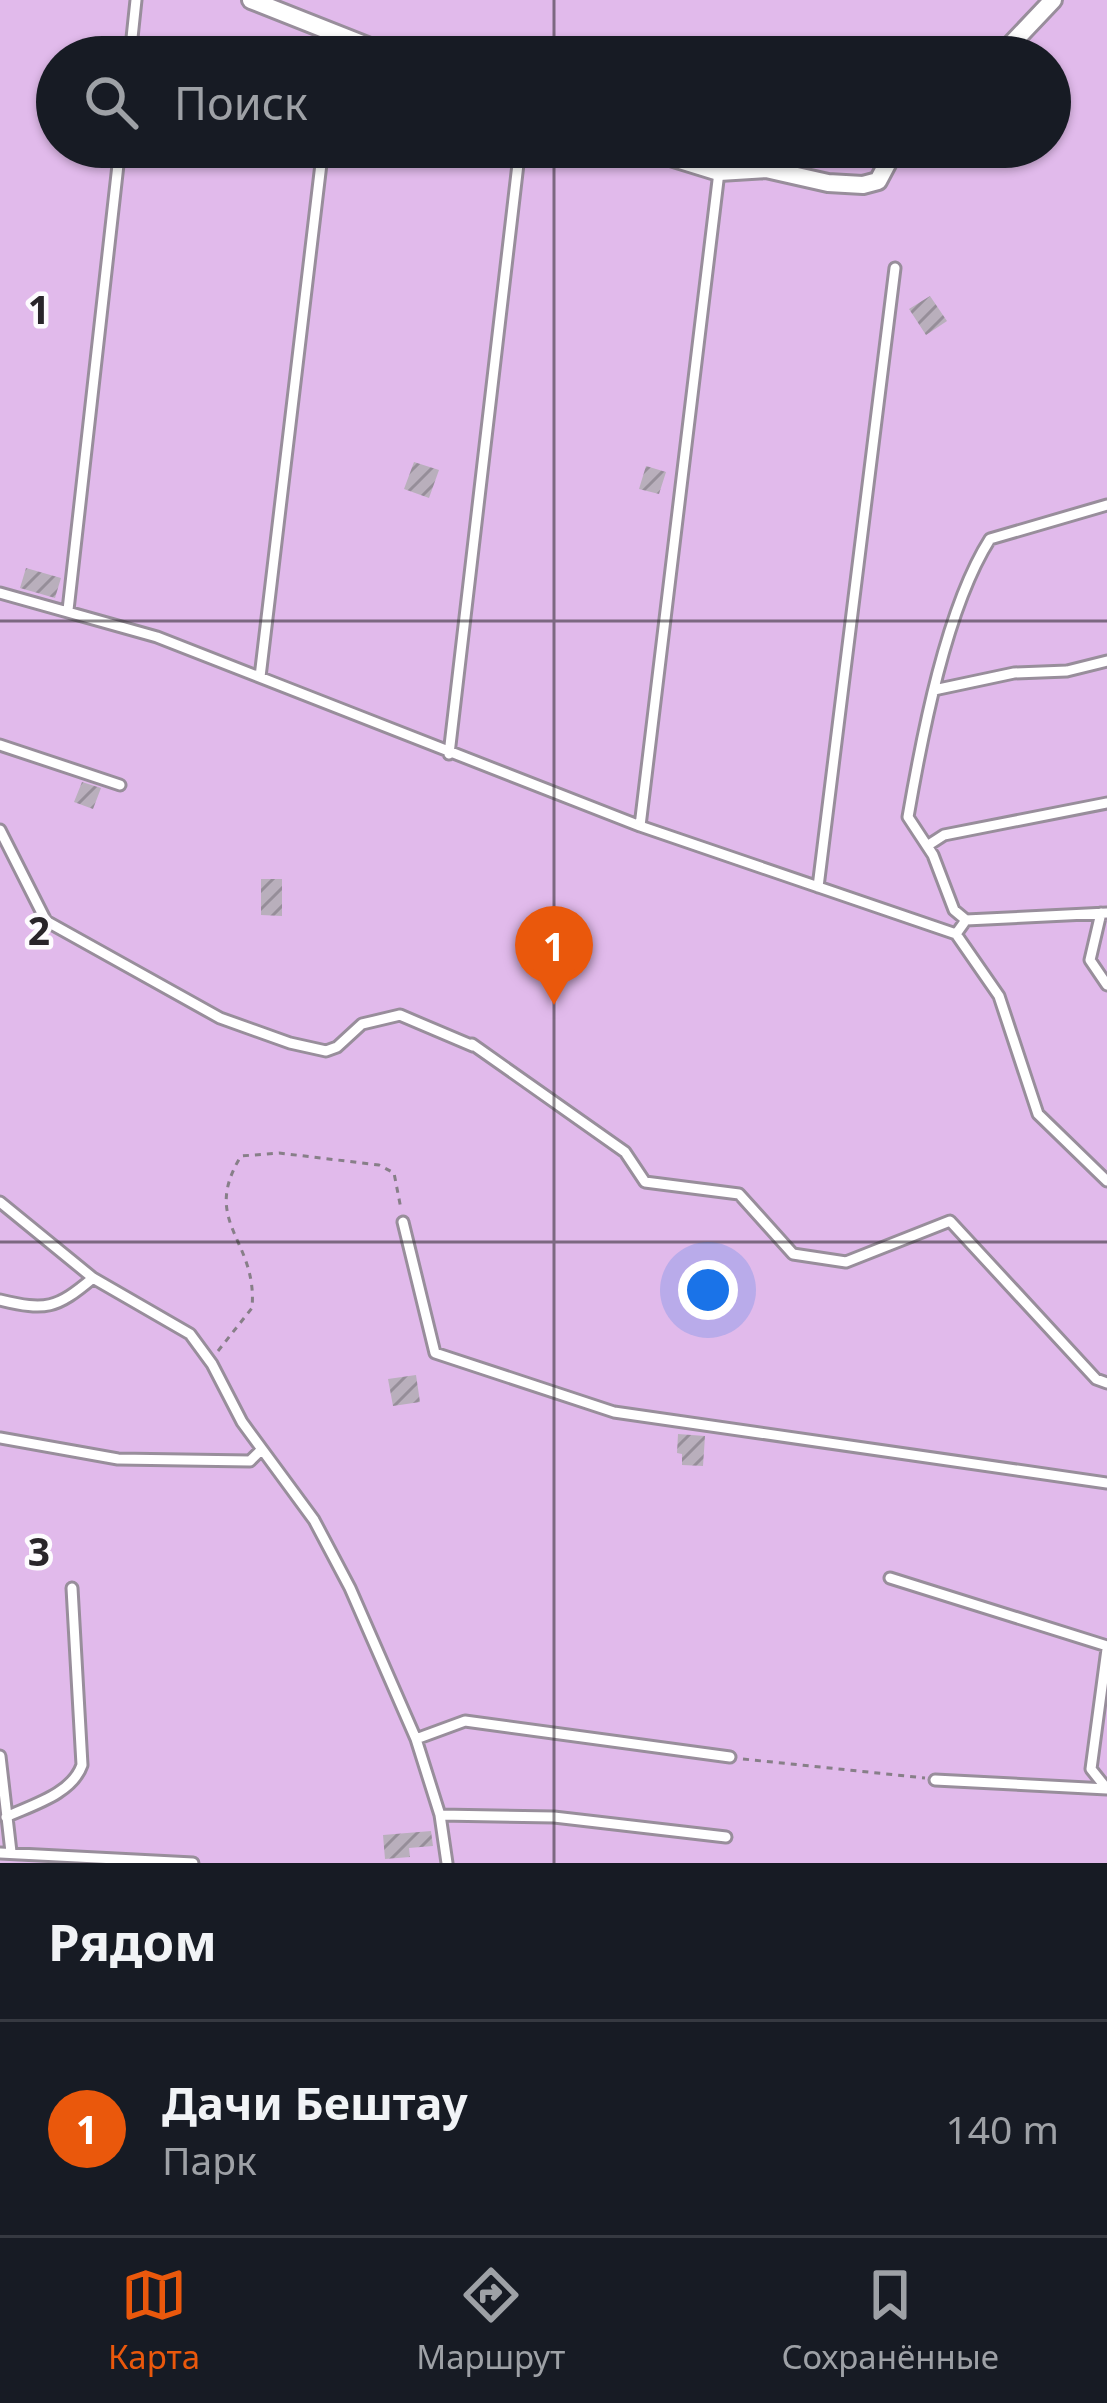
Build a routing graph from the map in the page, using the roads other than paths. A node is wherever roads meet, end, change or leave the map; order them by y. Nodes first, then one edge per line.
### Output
1 (136, 0) edge
2 (251, 0) edge
3 (1053, 0) edge
4 (337, 34) joint
5 (132, 36) edge
6 (342, 36) edge
7 (1019, 36) edge
8 (118, 168) edge
9 (321, 168) edge
10 (518, 168) edge
11 (706, 168) edge
12 (885, 168) edge
13 (719, 172) junction
14 (895, 268) dead end
15 (1107, 505) edge
16 (0, 592) edge
17 (68, 610) junction
18 (1107, 661) edge
19 (260, 677) junction
20 (934, 690) junction
21 (0, 745) edge
22 (449, 754) junction
23 (120, 785) dead end
24 (1107, 803) edge
25 (640, 826) junction
26 (0, 830) edge
27 (927, 846) junction
28 (818, 887) junction
29 (1104, 913) edge
30 (966, 920) junction
31 (956, 934) junction
32 (1107, 986) edge
33 (1107, 1180) edge
34 (0, 1202) edge
35 (404, 1222) road end
36 (93, 1279) junction
37 (0, 1300) edge
38 (1107, 1383) edge
39 (0, 1438) edge
40 (261, 1450) junction
41 (1107, 1483) edge
42 (890, 1578) dead end
43 (72, 1588) dead end
44 (1107, 1648) edge
45 (416, 1739) junction
46 (0, 1756) edge
47 (730, 1757) road end
48 (940, 1780) road end
49 (1107, 1789) edge
50 (440, 1815) junction
51 (6, 1817) junction
52 (726, 1837) dead end
53 (6, 1852) edge
54 (193, 1863) edge
55 (448, 1863) edge

1 - 5 lane
2 - 4 street
3 - 7 street
4 - 6 street
8 - 17 lane
9 - 19 lane
10 - 22 lane
11 - 13 street
12 - 13 street
13 - 25 lane
14 - 28 lane
15 - 20 lane
16 - 17 lane
17 - 19 lane
18 - 20 lane
19 - 22 lane
20 - 27 lane
21 - 23 lane
22 - 25 lane
24 - 27 lane
25 - 28 lane
26 - 38 lane
27 - 30 lane
28 - 31 lane
29 - 30 lane
29 - 32 lane
30 - 31 lane
31 - 33 lane
34 - 36 lane
35 - 41 lane
36 - 37 lane
36 - 40 lane
39 - 40 lane
40 - 45 lane
42 - 44 lane
43 - 51 lane
44 - 49 lane
45 - 47 lane
45 - 50 lane
46 - 51 lane
48 - 49 lane
50 - 52 lane
50 - 55 lane
51 - 53 lane
53 - 54 lane

